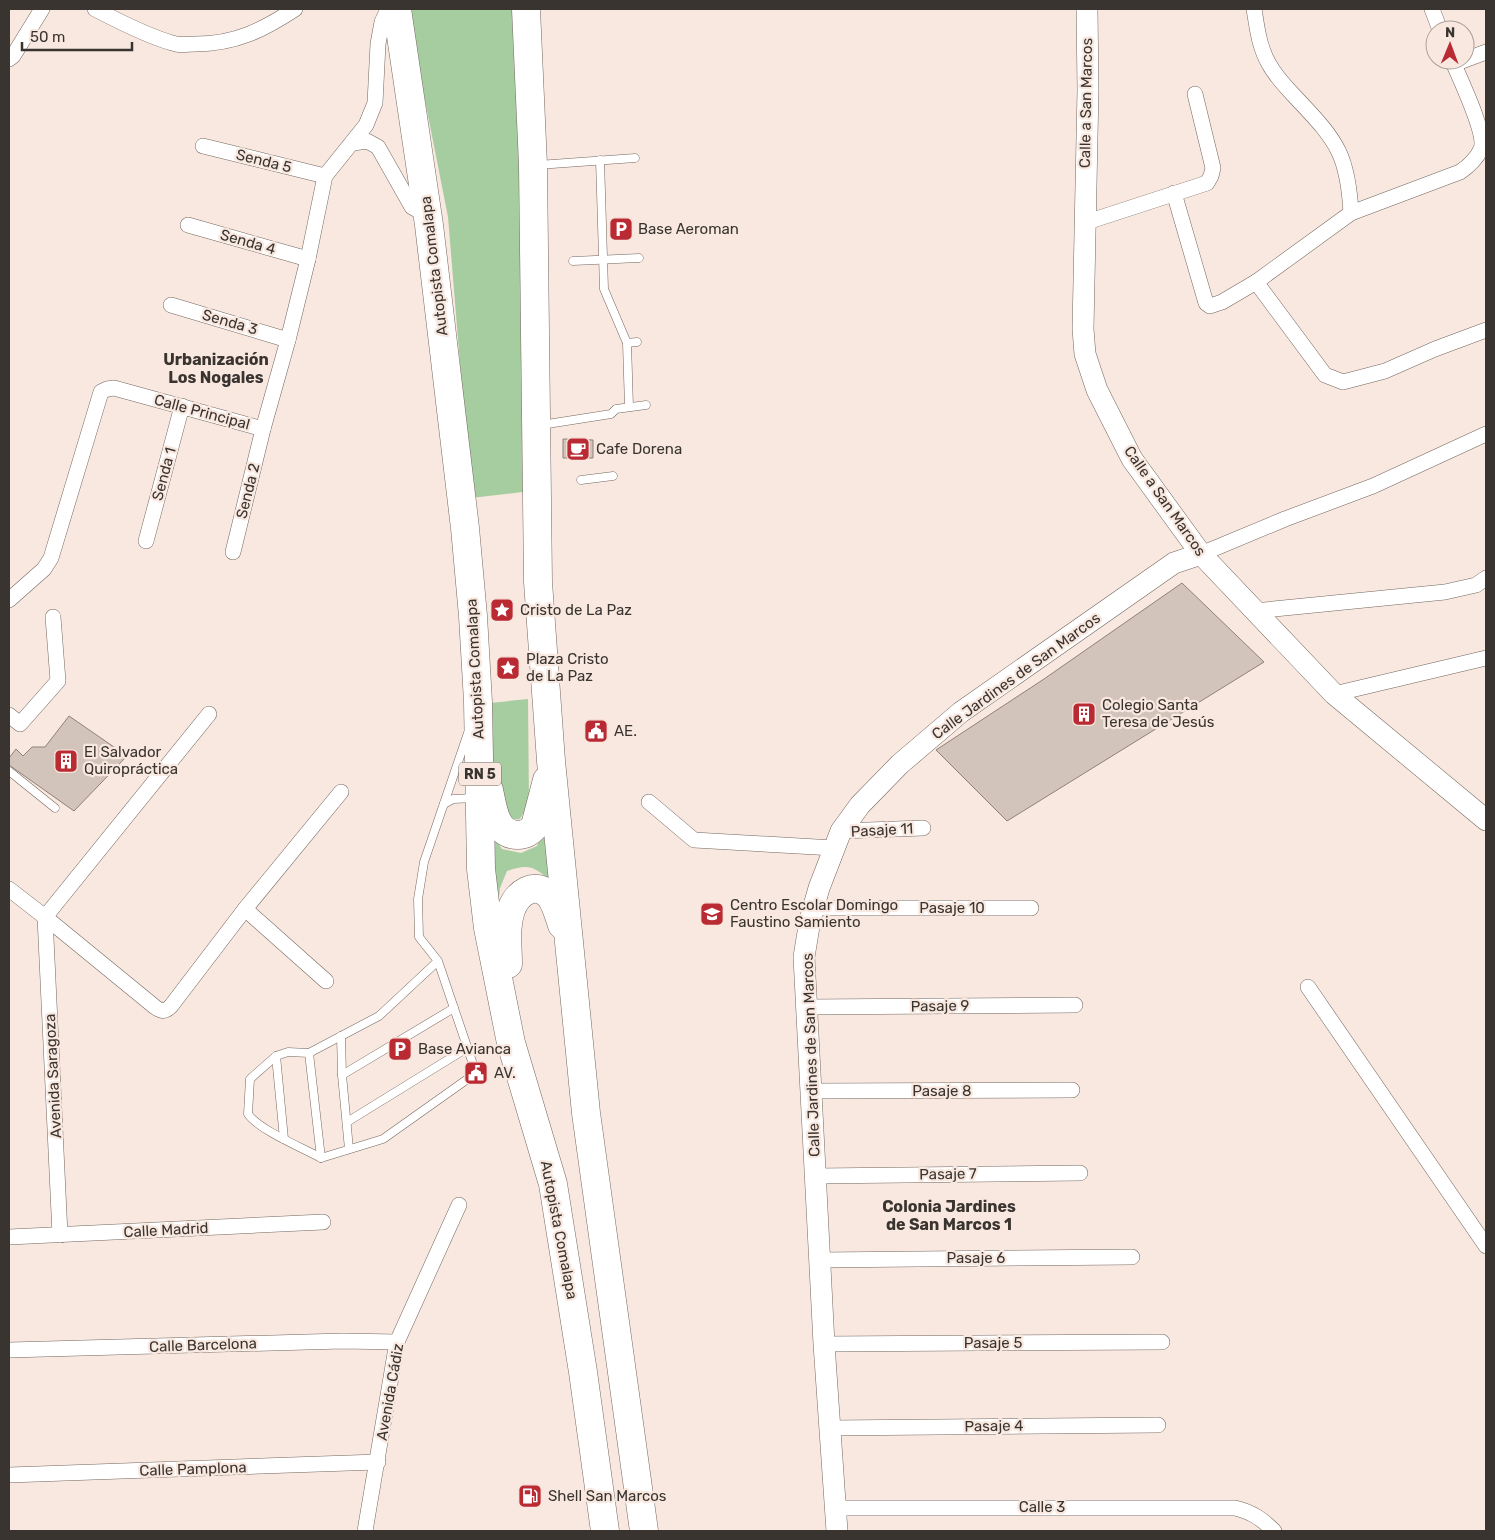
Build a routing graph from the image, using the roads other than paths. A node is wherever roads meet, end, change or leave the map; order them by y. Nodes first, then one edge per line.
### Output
1 (42, 9) edge
2 (95, 9) edge
3 (295, 9) edge
4 (388, 9) edge
5 (397, 9) edge
6 (526, 9) edge
7 (1087, 9) edge
8 (1254, 9) edge
9 (9, 59) edge
10 (1456, 70) edge
11 (1195, 94) dead end
12 (353, 143) junction
13 (204, 146) dead end
14 (635, 158) dead end
15 (600, 160) junction
16 (533, 165) junction
17 (325, 176) junction
18 (1174, 193) junction
19 (1351, 213) junction
20 (428, 216) junction
21 (1084, 223) junction
22 (188, 224) dead end
23 (603, 258) junction
24 (639, 258) dead end
25 (308, 259) junction
26 (573, 261) dead end
27 (1256, 282) junction
28 (170, 305) dead end
29 (1486, 330) edge
30 (288, 340) junction
31 (637, 342) dead end
32 (627, 343) junction
33 (646, 405) dead end
34 (182, 406) junction
35 (629, 407) junction
36 (538, 425) junction
37 (263, 429) junction
38 (1486, 434) edge
39 (613, 476) dead end
40 (581, 480) dead end
41 (146, 541) dead end
42 (233, 552) dead end
43 (1201, 554) junction
44 (1486, 578) edge
45 (9, 600) edge
46 (1254, 611) junction
47 (53, 617) dead end
48 (1486, 658) edge
49 (1334, 694) junction
50 (478, 702) junction
51 (208, 714) dead end
52 (9, 715) edge
53 (480, 750) junction
54 (551, 761) junction
55 (9, 771) edge
56 (341, 792) dead end
57 (480, 798) junction
58 (649, 802) dead end
59 (444, 804) junction
60 (55, 808) dead end
61 (1486, 820) edge
62 (923, 828) dead end
63 (838, 840) junction
64 (9, 890) edge
65 (813, 908) junction
66 (1032, 908) dead end
67 (245, 909) junction
68 (45, 917) junction
69 (438, 962) junction
70 (326, 981) dead end
71 (574, 983) junction
72 (1308, 987) dead end
73 (1075, 1005) dead end
74 (454, 1008) junction
75 (806, 1008) junction
76 (341, 1036) junction
77 (511, 1043) junction
78 (467, 1048) junction
79 (309, 1053) junction
80 (276, 1056) junction
81 (342, 1075) junction
82 (1072, 1090) dead end
83 (811, 1091) junction
84 (347, 1122) junction
85 (284, 1139) junction
86 (349, 1149) junction
87 (321, 1158) junction
88 (1080, 1173) dead end
89 (816, 1176) junction
90 (459, 1205) dead end
91 (323, 1222) dead end
92 (60, 1235) junction
93 (9, 1237) edge
94 (1486, 1246) edge
95 (1132, 1258) dead end
96 (820, 1260) junction
97 (397, 1342) junction
98 (1162, 1342) dead end
99 (824, 1344) junction
100 (9, 1350) edge
101 (1158, 1424) dead end
102 (831, 1428) junction
103 (378, 1462) junction
104 (9, 1475) edge
105 (835, 1508) junction
106 (365, 1531) edge
107 (606, 1531) edge
108 (644, 1531) edge
109 (837, 1531) edge
110 (1274, 1531) edge

1 - 9 street
2 - 3 street
4 - 12 street, Calle Principal
5 - 20 highway, Autopista Comalapa / RN 5
6 - 16 highway
7 - 21 main road, Calle a San Marcos
8 - 19 street
10 - 19 street
11 - 18 street
12 - 17 street, Calle Principal
12 - 20 street
13 - 17 street, Senda 5
14 - 15 lane
15 - 16 lane
15 - 23 lane
16 - 36 highway
17 - 25 street, Calle Principal
18 - 21 street
18 - 27 street
19 - 27 street
20 - 50 highway, Autopista Comalapa / RN 5
21 - 43 main road, Calle a San Marcos
22 - 25 street, Senda 4
23 - 24 lane
23 - 26 lane
23 - 32 lane
25 - 30 street, Calle Principal
27 - 29 street
28 - 30 street, Senda 3
30 - 37 street, Calle Principal
31 - 32 lane
32 - 35 lane
33 - 35 lane
34 - 37 street, Calle Principal
34 - 41 street, Senda 1
34 - 45 street, Calle Principal
35 - 36 lane
36 - 54 highway
37 - 42 street, Senda 2
38 - 43 street
39 - 40 lane
43 - 46 main road, Calle a San Marcos
43 - 63 main road, Calle Jardines de San Marcos
44 - 46 street
46 - 49 main road, Calle a San Marcos
47 - 52 street
48 - 49 street
49 - 61 main road, Calle a San Marcos
50 - 53 highway, Autopista Comalapa / RN 5
50 - 59 lane
51 - 68 street
53 - 54 highway
53 - 57 highway, Autopista Comalapa / RN 5
54 - 71 highway
55 - 60 lane
56 - 67 street
57 - 59 lane
57 - 77 highway, Autopista Comalapa / RN 5
58 - 63 street, Pasaje 11
59 - 69 lane
62 - 63 street, Pasaje 11
63 - 65 main road, Calle Jardines de San Marcos
64 - 68 street
65 - 66 street, Pasaje 10
65 - 75 main road, Calle Jardines de San Marcos
67 - 68 street
67 - 70 street
68 - 92 street, Avenida Saragoza
69 - 74 lane
69 - 76 lane
71 - 77 highway
71 - 108 highway
72 - 94 street
73 - 75 street, Pasaje 9
74 - 78 lane
74 - 81 lane
75 - 83 main road, Calle Jardines de San Marcos
76 - 79 lane
76 - 81 lane
77 - 107 highway, Autopista Comalapa / RN 5
78 - 84 lane
78 - 86 lane
79 - 80 lane
79 - 87 lane
80 - 85 lane
80 - 85 lane
81 - 84 lane
82 - 83 street, Pasaje 8
83 - 89 main road, Calle Jardines de San Marcos
84 - 86 lane
85 - 87 lane
86 - 87 lane
88 - 89 street, Pasaje 7
89 - 96 main road, Calle Jardines de San Marcos
90 - 97 street, Avenida Cádiz
91 - 92 street, Calle Madrid
92 - 93 street, Calle Madrid
95 - 96 street, Pasaje 6
96 - 99 main road, Calle Jardines de San Marcos
97 - 100 street, Calle Barcelona
97 - 103 street, Avenida Cádiz
98 - 99 street, Pasaje 5
99 - 102 main road, Calle Jardines de San Marcos
101 - 102 street, Pasaje 4
102 - 105 main road, Calle Jardines de San Marcos
103 - 104 street, Calle Pamplona
103 - 106 street, Avenida Cádiz
105 - 109 main road, Calle Jardines de San Marcos
105 - 110 street, Calle 3

